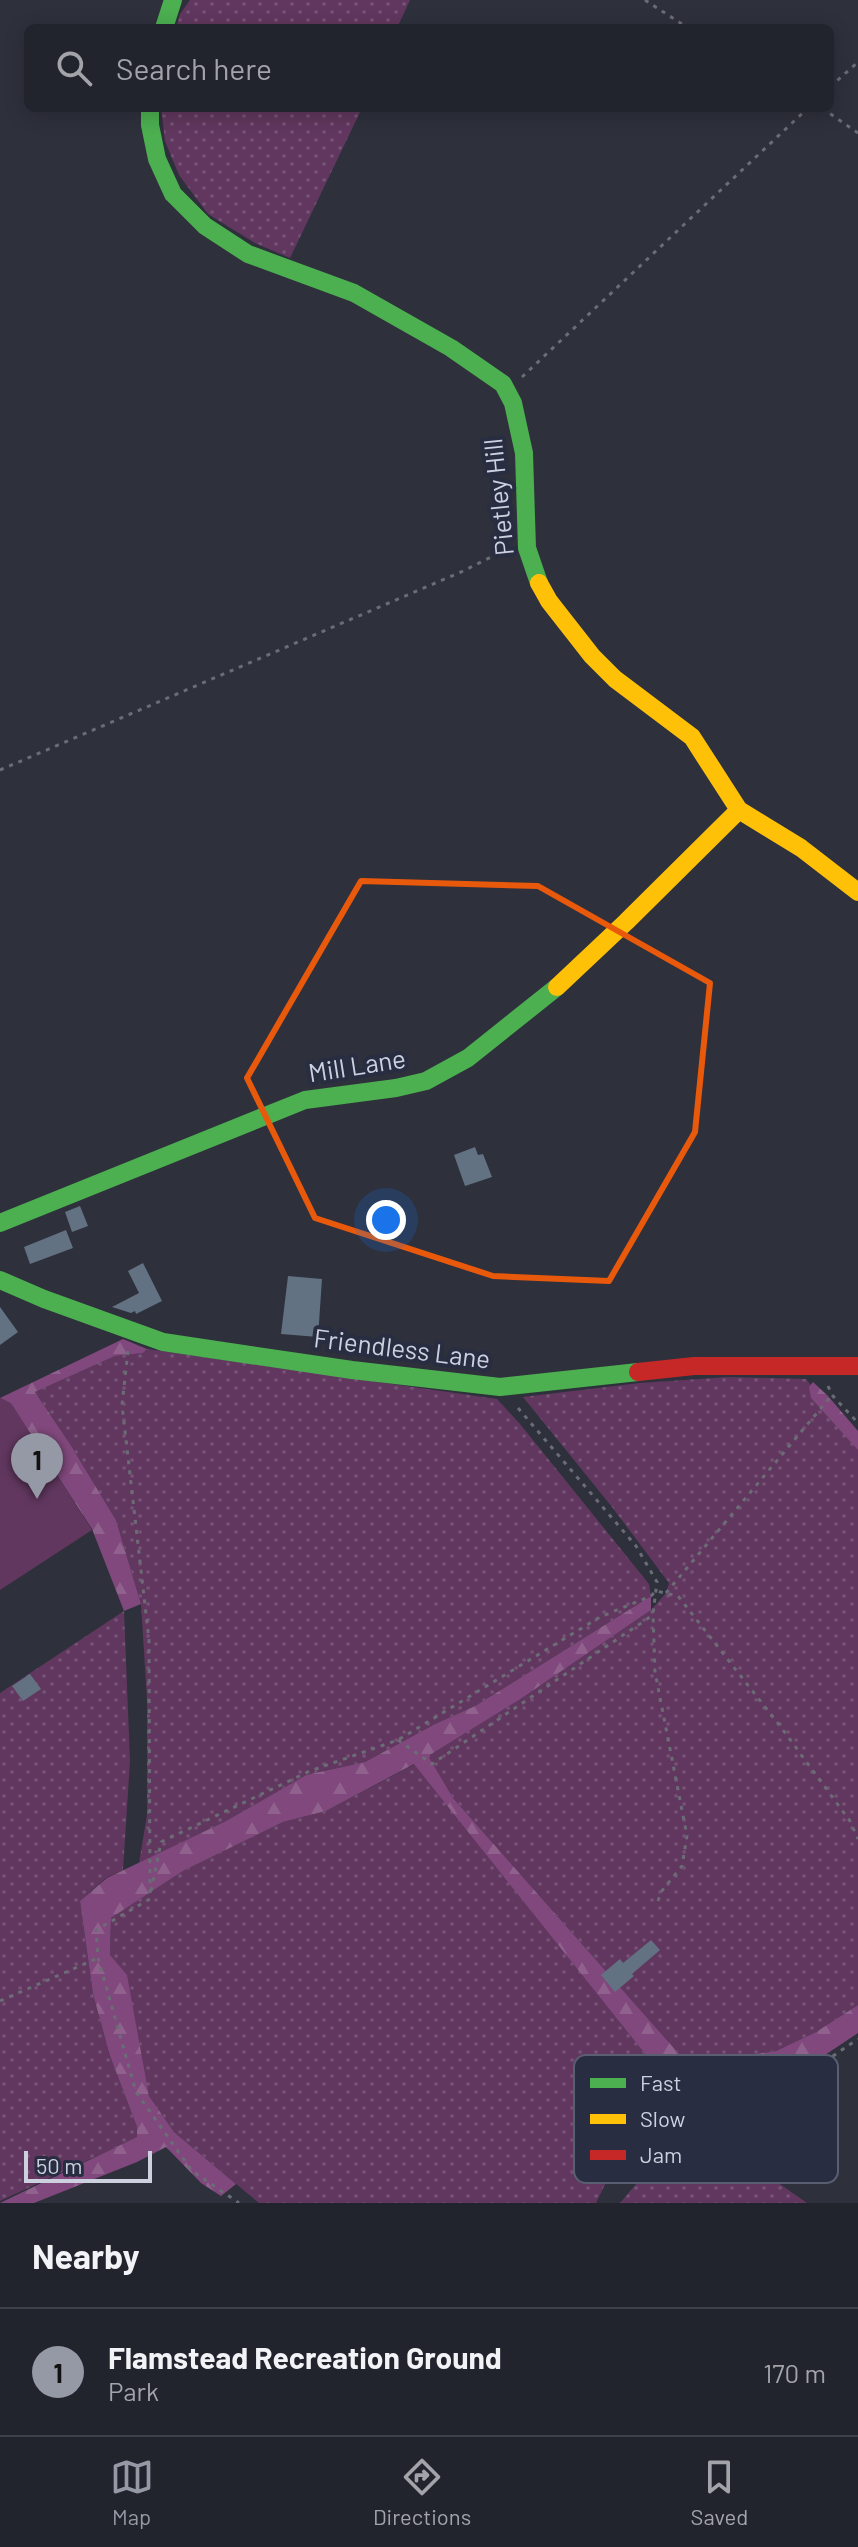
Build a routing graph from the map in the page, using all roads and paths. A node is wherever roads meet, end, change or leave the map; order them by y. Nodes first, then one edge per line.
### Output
1 (173, 0) edge
2 (645, 0) edge
3 (165, 24) edge
4 (682, 24) edge
5 (858, 62) edge
6 (834, 83) edge
7 (150, 112) edge
8 (804, 112) edge
9 (828, 112) edge
10 (858, 133) edge
11 (508, 391) junction
12 (527, 548) junction
13 (0, 770) edge
14 (739, 810) junction
15 (858, 892) edge
16 (0, 1223) edge
17 (0, 1280) edge
18 (130, 1331) junction
19 (816, 1365) junction
20 (858, 1366) edge
21 (500, 1387) junction
22 (832, 1395) junction
23 (858, 1423) edge
24 (656, 1591) junction
25 (666, 1593) junction
26 (653, 1614) junction
27 (398, 1740) junction
28 (858, 1839) edge
29 (150, 1899) junction
30 (658, 1901) dead end
31 (98, 1958) junction
32 (0, 2001) edge
33 (858, 2039) edge
34 (834, 2055) edge
35 (239, 2203) edge

1 - 3 street
2 - 4 path
5 - 6 path
7 - 11 street
8 - 11 path
9 - 10 path
11 - 12 street, Pietley Hill
12 - 13 path
12 - 14 street, Pietley Hill
14 - 15 street, Pietley Hill
14 - 16 street, Mill Lane
17 - 18 street, Friendless Lane
18 - 21 street, Friendless Lane
18 - 29 path
19 - 20 street, Friendless Lane
19 - 21 street, Friendless Lane
19 - 22 path
21 - 24 path
22 - 23 path
22 - 25 path
24 - 25 path
24 - 26 path
24 - 27 path
25 - 28 path
26 - 27 path
26 - 30 path
27 - 29 path
29 - 31 path
31 - 32 path
31 - 35 path
33 - 34 path

